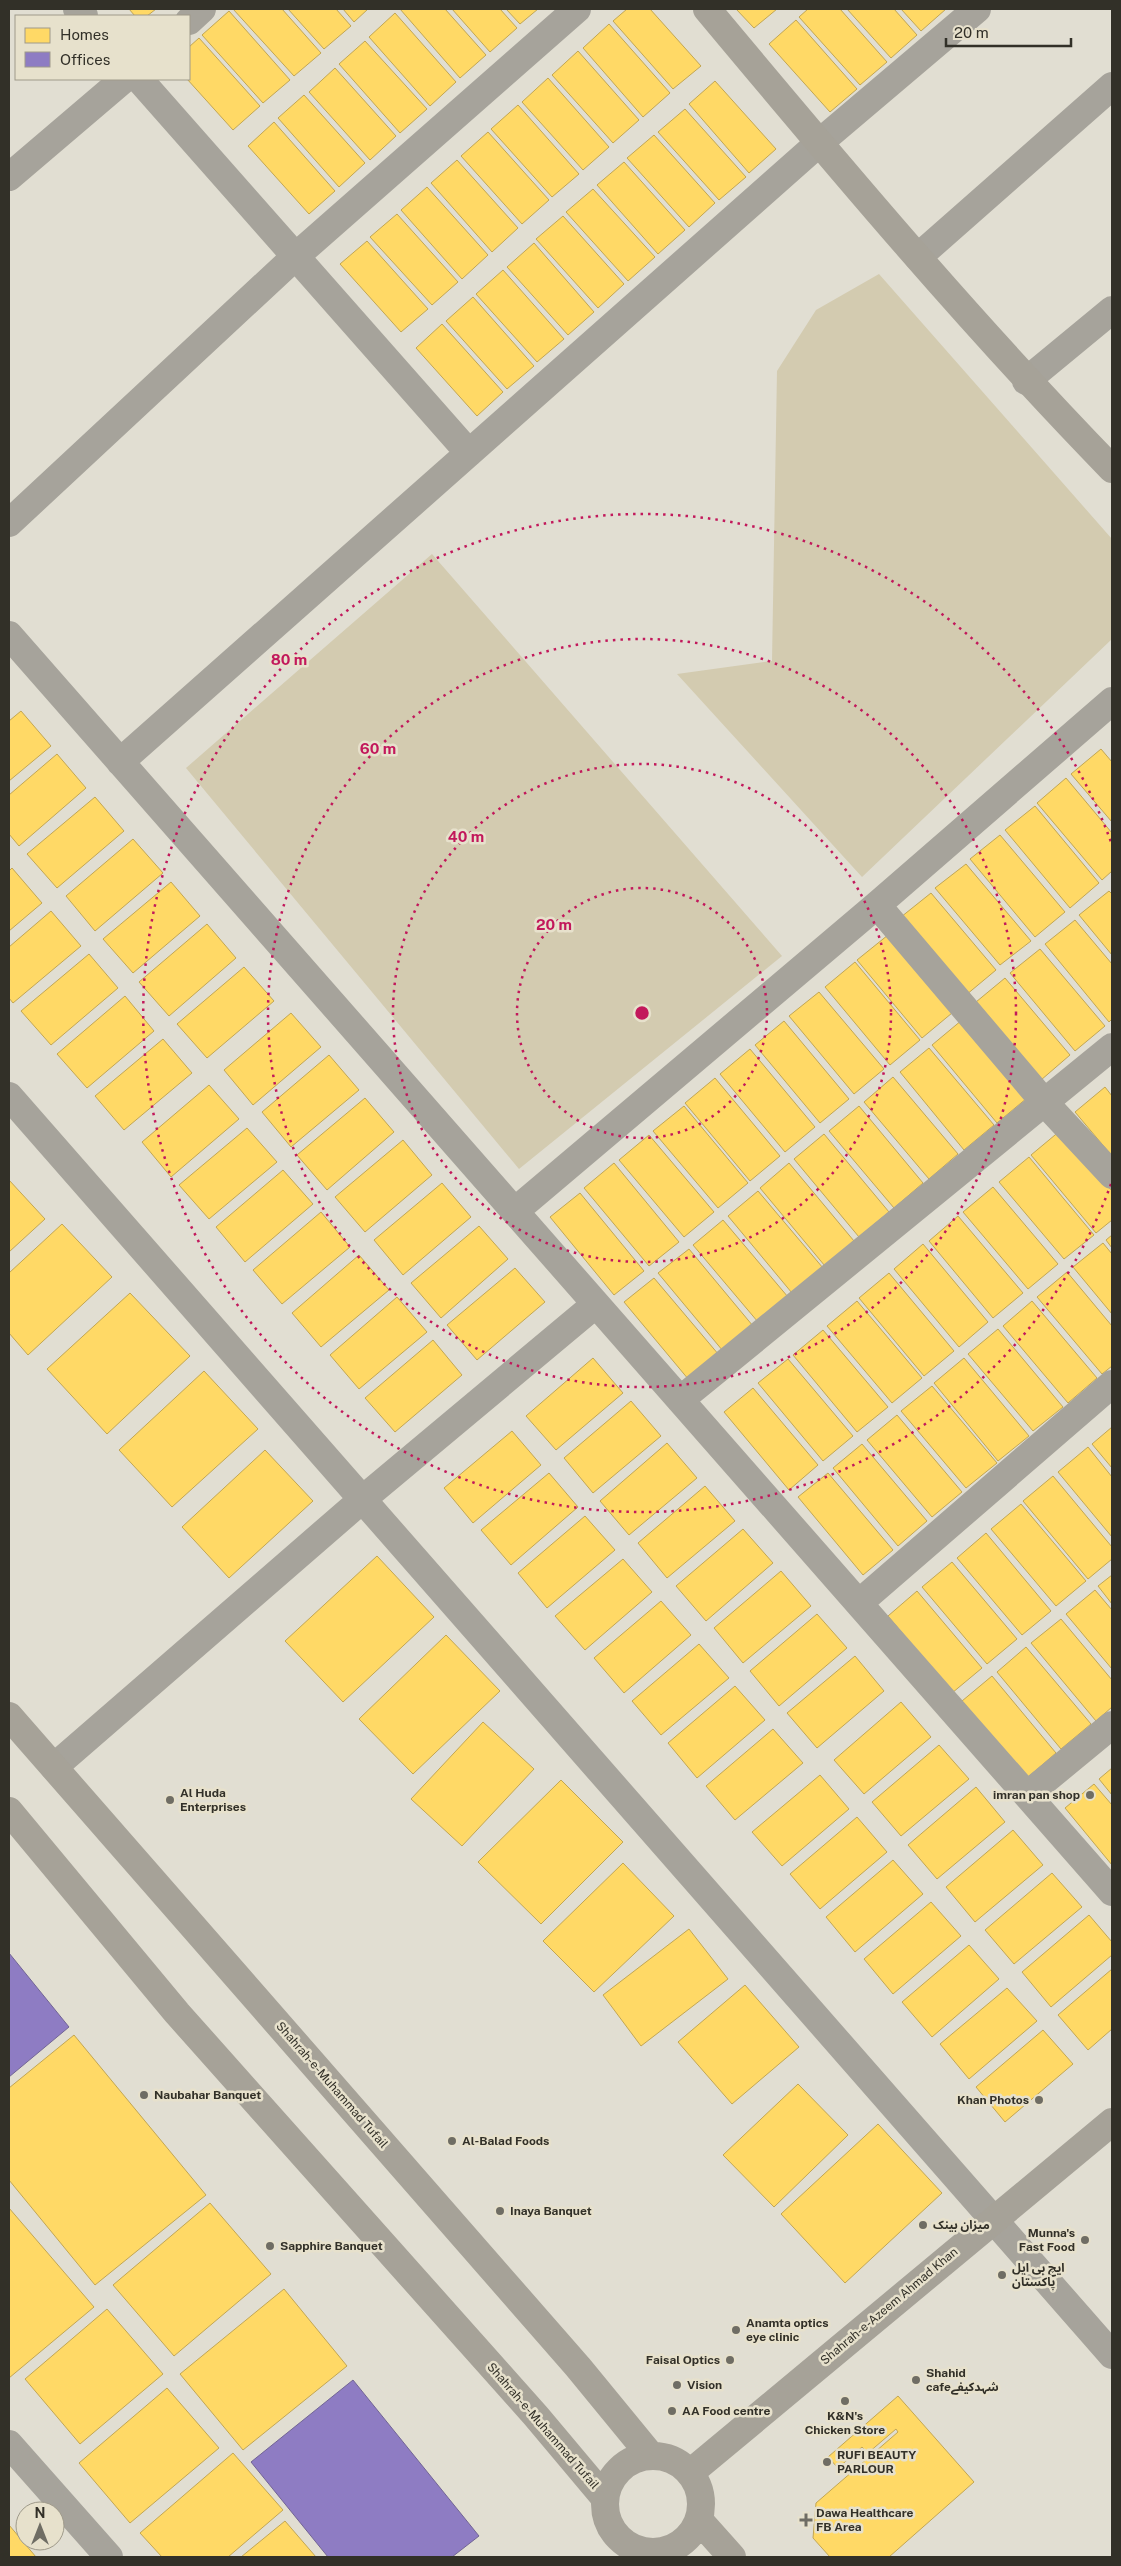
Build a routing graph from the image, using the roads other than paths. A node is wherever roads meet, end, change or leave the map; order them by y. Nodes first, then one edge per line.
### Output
1 (202, 9) edge
2 (577, 9) edge
3 (707, 9) edge
4 (977, 9) edge
5 (190, 20) edge
6 (123, 80) edge
7 (140, 80) edge
8 (1112, 86) edge
9 (819, 143) junction
10 (9, 177) edge
11 (296, 256) junction
12 (918, 257) junction
13 (1112, 310) edge
14 (1026, 381) junction
15 (469, 453) junction
16 (1112, 470) edge
17 (9, 523) edge
18 (9, 635) edge
19 (1112, 702) edge
20 (120, 762) junction
21 (877, 905) junction
22 (1112, 1047) edge
23 (9, 1096) edge
24 (1045, 1103) junction
25 (1112, 1175) edge
26 (515, 1211) junction
27 (596, 1304) junction
28 (1112, 1384) edge
29 (680, 1400) junction
30 (364, 1498) junction
31 (859, 1603) junction
32 (9, 1716) edge
33 (1112, 1725) edge
34 (54, 1767) junction
35 (1027, 1795) junction
36 (9, 1811) edge
37 (1112, 1892) edge
38 (1112, 2122) edge
39 (993, 2218) junction
40 (1112, 2355) edge
41 (9, 2444) edge
42 (651, 2456) junction
43 (690, 2472) junction
44 (604, 2497) junction
45 (699, 2520) junction
46 (635, 2553) edge
47 (109, 2557) edge
48 (732, 2557) edge

1 - 5 street
2 - 11 street
3 - 9 main road
4 - 9 street
6 - 10 street
7 - 11 street
8 - 12 street
9 - 12 main road
9 - 15 street
11 - 15 street
11 - 17 street
12 - 14 main road
13 - 14 street
14 - 16 main road
15 - 20 street
18 - 20 street
19 - 21 street
20 - 26 street
21 - 24 street
21 - 26 street
22 - 24 street
23 - 30 street
24 - 25 street
24 - 29 street
26 - 27 street
27 - 29 street
27 - 30 street
28 - 31 street
29 - 31 street
30 - 34 street
30 - 39 street
31 - 35 street
32 - 34 main road, Shahrah-e-Muhammad Tufail
33 - 35 street
34 - 42 main road, Shahrah-e-Muhammad Tufail
35 - 37 street
36 - 44 main road, Shahrah-e-Muhammad Tufail
38 - 39 main road, Shahrah-e-Azeem Ahmad Khan
39 - 40 street
39 - 43 main road, Shahrah-e-Azeem Ahmad Khan
41 - 47 street
42 - 43 main road
42 - 44 main road
43 - 45 main road
44 - 46 main road
45 - 46 main road
45 - 48 main road

